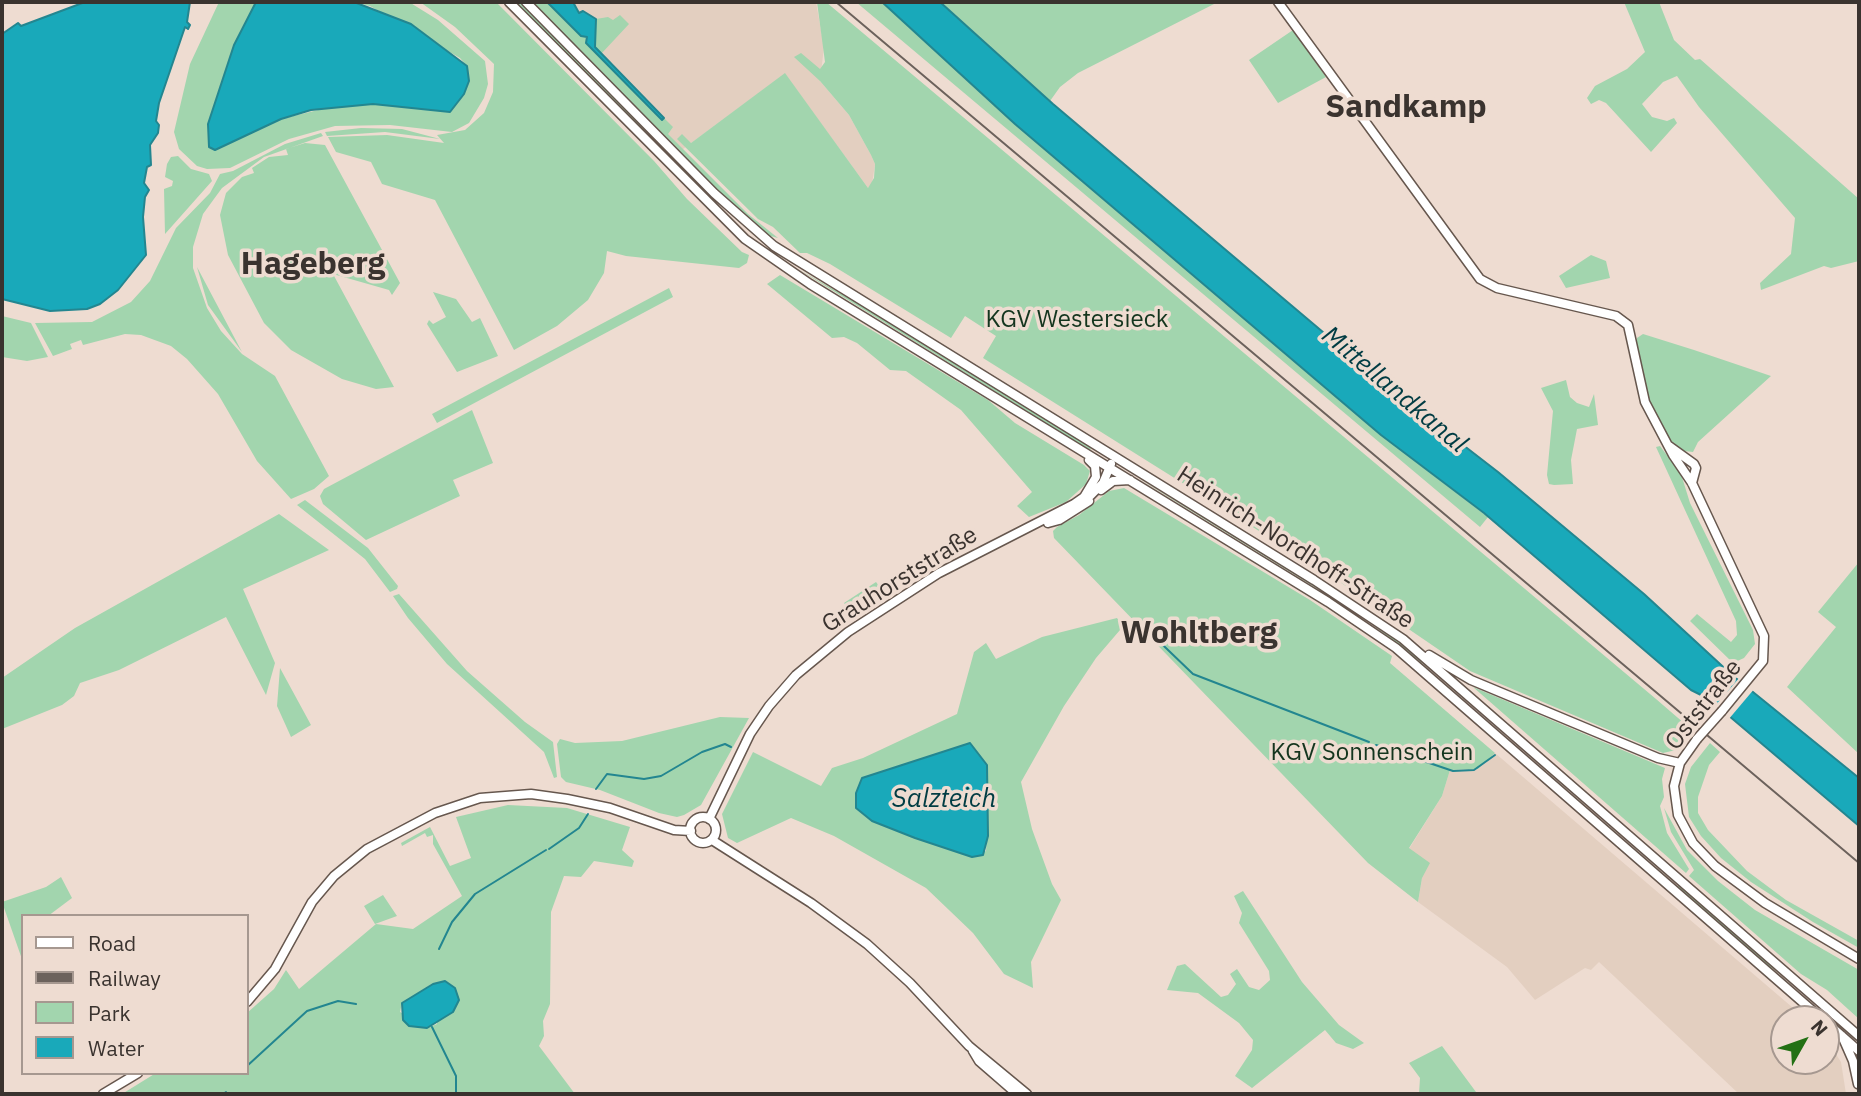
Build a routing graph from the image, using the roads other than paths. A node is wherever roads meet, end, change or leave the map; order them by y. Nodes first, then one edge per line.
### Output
1 (509, 2) edge
2 (526, 2) edge
3 (1278, 2) edge
4 (1040, 425) junction
5 (1669, 446) junction
6 (1106, 452) junction
7 (1111, 468) junction
8 (1101, 478) junction
9 (1130, 480) junction
10 (1692, 483) junction
11 (1188, 502) junction
12 (1047, 524) junction
13 (1032, 527) junction
14 (1406, 641) junction
15 (1471, 680) junction
16 (1457, 684) junction
17 (1442, 686) junction
18 (1680, 763) junction
19 (709, 818) junction
20 (691, 831) junction
21 (712, 840) junction
22 (1859, 958) edge
23 (248, 1001) edge
24 (1806, 1005) edge
25 (1846, 1026) junction
26 (1859, 1030) edge
27 (1842, 1036) joint
28 (1859, 1036) edge
29 (970, 1046) junction
30 (1859, 1051) edge
31 (135, 1075) edge
32 (1859, 1083) edge
33 (103, 1094) edge
34 (1017, 1094) edge
35 (1027, 1094) edge
36 (1859, 1094) edge

1 - 4 street, Heinrich-Nordhoff-Straße
2 - 6 street, Heinrich-Nordhoff-Straße
3 - 5 street, Oststraße
4 - 7 street, Heinrich-Nordhoff-Straße
4 - 8 street
5 - 10 street, Oststraße
5 - 10 street
6 - 7 street
6 - 11 street, Heinrich-Nordhoff-Straße
7 - 8 street
7 - 9 street, Heinrich-Nordhoff-Straße
7 - 11 street
8 - 12 street, Grauhorststraße
8 - 13 street, Grauhorststraße
9 - 12 street
9 - 17 street, Heinrich-Nordhoff-Straße
10 - 18 street, Oststraße, bridge
11 - 14 street, Heinrich-Nordhoff-Straße
12 - 13 street, Grauhorststraße
13 - 19 street, Grauhorststraße
14 - 15 street
14 - 16 street, Heinrich-Nordhoff-Straße
15 - 16 street
15 - 18 street
16 - 17 street
16 - 25 street, Heinrich-Nordhoff-Straße
17 - 24 street, Heinrich-Nordhoff-Straße
18 - 22 street, Oststraße
19 - 20 street
19 - 21 street
20 - 21 street
20 - 23 street
21 - 29 street
25 - 26 street, Heinrich-Nordhoff-Straße
25 - 28 street, Heinrich-Nordhoff-Straße
27 - 30 street, Heinrich-Nordhoff-Straße
27 - 32 street
29 - 34 street
29 - 35 street
31 - 33 street
32 - 36 street

